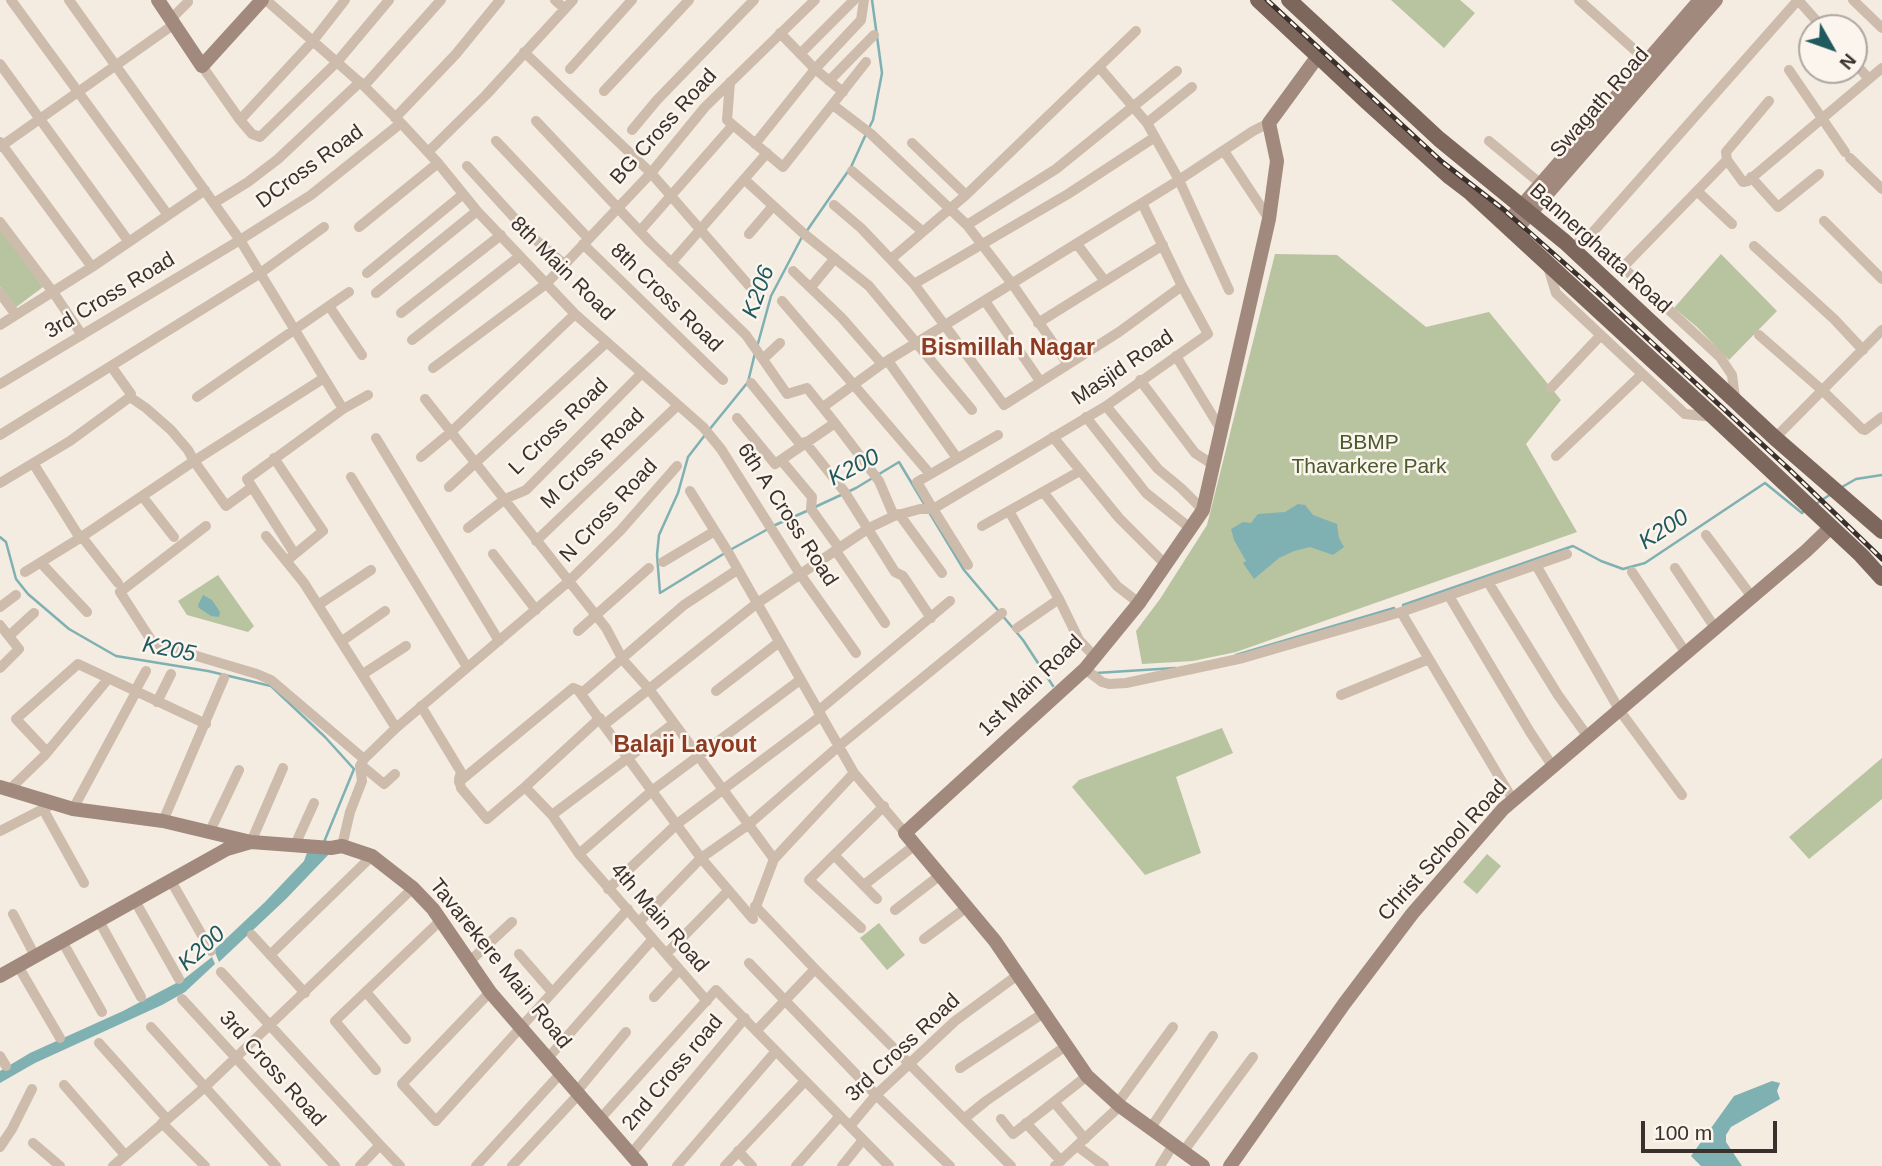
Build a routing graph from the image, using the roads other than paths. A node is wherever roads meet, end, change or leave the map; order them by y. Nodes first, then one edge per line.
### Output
1 (11, 0) edge
2 (69, 0) edge
3 (158, 0) edge
4 (264, 0) edge
5 (345, 0) edge
6 (389, 0) edge
7 (441, 0) edge
8 (500, 0) edge
9 (555, 0) edge
10 (573, 0) edge
11 (632, 0) edge
12 (689, 0) edge
13 (754, 0) edge
14 (815, 0) edge
15 (854, 0) edge
16 (864, 0) edge
17 (1258, 0) edge
18 (1289, 0) edge
19 (1579, 0) edge
20 (1700, 0) edge
21 (1716, 0) edge
22 (1798, 0) edge
23 (1853, 0) edge
24 (188, 2) dead end
25 (565, 9) junction
26 (1810, 14) edge
27 (172, 22) junction
28 (1882, 28) edge
29 (1136, 31) dead end
30 (779, 33) junction
31 (874, 35) dead end
32 (313, 41) junction
33 (1332, 41) junction
34 (524, 52) junction
35 (800, 54) junction
36 (1318, 56) junction
37 (1647, 61) junction
38 (337, 62) junction
39 (866, 62) dead end
40 (0, 64) edge
41 (116, 65) junction
42 (202, 66) junction
43 (1099, 67) junction
44 (1882, 68) edge
45 (570, 69) dead end
46 (815, 69) junction
47 (1789, 70) dead end
48 (1177, 71) dead end
49 (1869, 79) joint
50 (730, 82) junction
51 (829, 82) junction
52 (362, 84) junction
53 (1192, 87) dead end
54 (604, 91) dead end
55 (78, 92) junction
56 (843, 92) junction
57 (1769, 101) dead end
58 (833, 105) junction
59 (1134, 107) junction
60 (40, 119) junction
61 (240, 120) junction
62 (1821, 120) junction
63 (398, 121) junction
64 (536, 121) dead end
65 (1147, 123) junction
66 (1269, 123) junction
67 (733, 125) junction
68 (632, 130) dead end
69 (1154, 137) junction
70 (496, 141) dead end
71 (1489, 141) dead end
72 (912, 143) dead end
73 (755, 144) junction
74 (1, 145) edge
75 (1224, 151) junction
76 (428, 152) junction
77 (767, 153) junction
78 (1572, 157) junction
79 (1727, 160) junction
80 (438, 163) junction
81 (467, 166) dead end
82 (852, 171) dead end
83 (652, 173) junction
84 (1819, 174) dead end
85 (1751, 177) junction
86 (745, 180) junction
87 (1179, 180) junction
88 (1541, 184) junction
89 (1882, 189) edge
90 (205, 190) junction
91 (1697, 191) junction
92 (462, 195) junction
93 (966, 195) junction
94 (672, 197) junction
95 (214, 203) junction
96 (1142, 203) junction
97 (834, 205) dead end
98 (773, 206) junction
99 (618, 207) junction
100 (950, 209) junction
101 (1526, 210) junction
102 (477, 211) junction
103 (168, 215) junction
104 (1269, 219) junction
105 (1824, 221) dead end
106 (0, 222) edge
107 (1732, 224) dead end
108 (967, 225) junction
109 (324, 227) dead end
110 (359, 227) dead end
111 (1510, 228) junction
112 (700, 230) junction
113 (922, 230) junction
114 (640, 231) junction
115 (749, 234) dead end
116 (501, 235) junction
117 (240, 240) junction
118 (585, 241) junction
119 (1585, 241) junction
120 (129, 242) junction
121 (1565, 242) junction
122 (979, 244) junction
123 (1077, 244) junction
124 (1163, 245) junction
125 (1754, 246) dead end
126 (520, 256) junction
127 (835, 258) junction
128 (891, 259) junction
129 (671, 263) junction
130 (1547, 263) junction
131 (564, 264) junction
132 (1624, 266) junction
133 (92, 267) junction
134 (793, 271) dead end
135 (367, 273) dead end
136 (259, 274) junction
137 (1882, 279) edge
138 (1104, 280) junction
139 (546, 284) junction
140 (914, 285) junction
141 (1013, 285) junction
142 (1182, 286) junction
143 (811, 287) junction
144 (1229, 290) dead end
145 (53, 292) junction
146 (349, 292) dead end
147 (376, 292) dead end
148 (0, 293) edge
149 (759, 298) dead end
150 (782, 301) dead end
151 (985, 301) junction
152 (329, 306) junction
153 (401, 313) dead end
154 (575, 314) junction
155 (16, 315) junction
156 (1038, 323) junction
157 (0, 325) edge
158 (946, 325) junction
159 (1882, 330) edge
160 (295, 331) junction
161 (82, 335) junction
162 (1601, 335) junction
163 (1759, 335) dead end
164 (412, 340) dead end
165 (607, 342) junction
166 (780, 343) dead end
167 (915, 344) junction
168 (1863, 350) junction
169 (362, 355) dead end
170 (1176, 356) junction
171 (763, 359) junction
172 (885, 363) junction
173 (1067, 363) junction
174 (111, 366) junction
175 (433, 368) dead end
176 (641, 374) junction
177 (1642, 374) junction
178 (324, 379) junction
179 (723, 380) dead end
180 (1140, 380) junction
181 (1040, 381) junction
182 (751, 383) dead end
183 (0, 384) edge
184 (853, 384) junction
185 (1551, 388) dead end
186 (1823, 391) junction
187 (368, 395) dead end
188 (130, 397) junction
189 (197, 397) dead end
190 (1735, 398) junction
191 (425, 399) dead end
192 (677, 405) junction
193 (1106, 406) junction
194 (823, 407) junction
195 (344, 409) junction
196 (972, 410) dead end
197 (1086, 417) junction
198 (1714, 417) junction
199 (1882, 417) edge
200 (737, 418) dead end
201 (835, 423) junction
202 (1220, 428) junction
203 (451, 432) junction
204 (0, 435) edge
205 (998, 435) dead end
206 (1053, 437) junction
207 (376, 438) dead end
208 (1775, 438) junction
209 (803, 443) junction
210 (1556, 456) dead end
211 (421, 457) dead end
212 (274, 458) junction
213 (957, 458) junction
214 (781, 460) junction
215 (194, 461) junction
216 (33, 463) junction
217 (475, 464) junction
218 (1212, 464) junction
219 (677, 466) dead end
220 (1080, 471) junction
221 (930, 474) junction
222 (351, 477) dead end
223 (0, 483) edge
224 (252, 487) junction
225 (449, 487) dead end
226 (690, 491) dead end
227 (1044, 493) junction
228 (142, 496) junction
229 (505, 499) junction
230 (933, 509) junction
231 (1203, 510) junction
232 (1009, 511) junction
233 (896, 515) junction
234 (206, 526) dead end
235 (982, 526) dead end
236 (1831, 527) junction
237 (468, 528) dead end
238 (869, 528) junction
239 (1190, 528) junction
240 (715, 531) junction
241 (1882, 531) edge
242 (1706, 535) dead end
243 (266, 536) dead end
244 (81, 537) junction
245 (174, 537) dead end
246 (536, 541) junction
247 (838, 550) junction
248 (494, 554) dead end
249 (1567, 554) dead end
250 (290, 557) junction
251 (663, 562) dead end
252 (41, 563) junction
253 (1165, 564) junction
254 (968, 565) dead end
255 (1536, 565) junction
256 (649, 568) dead end
257 (1675, 568) dead end
258 (371, 570) dead end
259 (737, 570) junction
260 (25, 572) dead end
261 (1632, 572) dead end
262 (942, 573) dead end
263 (800, 574) junction
264 (1882, 578) edge
265 (568, 582) junction
266 (1488, 582) junction
267 (117, 583) dead end
268 (16, 594) dead end
269 (1449, 596) junction
270 (1752, 597) junction
271 (1059, 599) junction
272 (950, 601) dead end
273 (1139, 603) junction
274 (756, 604) junction
275 (318, 605) junction
276 (0, 607) edge
277 (536, 610) junction
278 (385, 611) dead end
279 (87, 612) dead end
280 (1401, 612) junction
281 (34, 613) dead end
282 (1002, 613) dead end
283 (596, 616) junction
284 (931, 618) junction
285 (885, 623) dead end
286 (0, 625) edge
287 (1017, 628) dead end
288 (1715, 628) junction
289 (578, 631) dead end
290 (9, 636) junction
291 (341, 641) junction
292 (499, 641) junction
293 (778, 643) junction
294 (406, 646) dead end
295 (856, 653) dead end
296 (1686, 653) junction
297 (1429, 659) junction
298 (623, 660) junction
299 (1090, 663) junction
300 (467, 667) junction
301 (0, 668) edge
302 (146, 671) dead end
303 (171, 674) dead end
304 (363, 674) junction
305 (224, 678) dead end
306 (108, 679) junction
307 (800, 680) junction
308 (578, 690) junction
309 (649, 690) junction
310 (716, 691) dead end
311 (135, 692) junction
312 (1341, 695) dead end
313 (157, 702) junction
314 (421, 706) junction
315 (1620, 711) junction
316 (819, 714) junction
317 (602, 721) junction
318 (206, 724) junction
319 (673, 724) junction
320 (396, 728) junction
321 (1588, 737) junction
322 (839, 747) junction
323 (47, 752) junction
324 (627, 757) junction
325 (697, 758) junction
326 (362, 763) junction
327 (1553, 766) junction
328 (283, 768) dead end
329 (239, 770) dead end
330 (854, 773) junction
331 (395, 774) dead end
332 (459, 782) junction
333 (526, 786) junction
334 (4, 788) edge
335 (722, 789) junction
336 (653, 790) junction
337 (1682, 795) dead end
338 (1513, 800) junction
339 (314, 803) dead end
340 (48, 807) junction
341 (884, 807) junction
342 (73, 809) junction
343 (552, 815) junction
344 (163, 821) junction
345 (677, 824) junction
346 (748, 825) junction
347 (0, 831) edge
348 (210, 831) junction
349 (905, 833) junction
350 (251, 842) junction
351 (915, 845) junction
352 (302, 846) junction
353 (336, 847) junction
354 (579, 854) junction
355 (834, 855) junction
356 (372, 856) junction
357 (701, 858) junction
358 (774, 859) junction
359 (939, 876) junction
360 (171, 881) junction
361 (83, 883) dead end
362 (864, 885) junction
363 (413, 888) junction
364 (608, 889) junction
365 (728, 891) junction
366 (877, 899) dead end
367 (135, 901) junction
368 (755, 906) junction
369 (967, 907) junction
370 (628, 909) junction
371 (895, 910) dead end
372 (13, 914) dead end
373 (441, 920) junction
374 (99, 921) junction
375 (512, 922) dead end
376 (639, 922) junction
377 (861, 928) dead end
378 (252, 936) dead end
379 (924, 939) dead end
380 (652, 940) junction
381 (62, 942) junction
382 (211, 951) dead end
383 (519, 954) dead end
384 (666, 954) junction
385 (270, 955) junction
386 (35, 956) junction
387 (470, 961) junction
388 (750, 963) dead end
389 (18, 966) junction
390 (815, 969) junction
391 (678, 971) junction
392 (221, 972) dead end
393 (1019, 974) junction
394 (0, 976) edge
395 (179, 979) dead end
396 (366, 992) junction
397 (490, 992) junction
398 (552, 992) junction
399 (305, 993) junction
400 (141, 997) dead end
401 (654, 997) dead end
402 (182, 999) dead end
403 (786, 999) junction
404 (707, 1001) junction
405 (102, 1012) dead end
406 (1045, 1012) junction
407 (746, 1018) junction
408 (270, 1024) junction
409 (151, 1027) dead end
410 (1173, 1027) dead end
411 (523, 1028) junction
412 (757, 1030) junction
413 (625, 1032) dead end
414 (1213, 1036) dead end
415 (60, 1038) dead end
416 (406, 1039) dead end
417 (99, 1042) dead end
418 (1066, 1046) junction
419 (776, 1051) junction
420 (0, 1056) edge
421 (1253, 1057) dead end
422 (236, 1058) junction
423 (548, 1058) junction
424 (911, 1064) junction
425 (6, 1066) dead end
426 (960, 1068) dead end
427 (376, 1070) dead end
428 (561, 1073) junction
429 (1087, 1076) junction
430 (805, 1081) junction
431 (64, 1085) dead end
432 (205, 1087) junction
433 (32, 1088) dead end
434 (578, 1093) junction
435 (876, 1096) junction
436 (1055, 1102) junction
437 (1118, 1105) junction
438 (839, 1117) junction
439 (965, 1118) junction
440 (600, 1119) junction
441 (1001, 1119) dead end
442 (165, 1121) junction
443 (1026, 1123) junction
444 (849, 1126) junction
445 (1150, 1129) junction
446 (862, 1141) junction
447 (1081, 1142) junction
448 (33, 1143) dead end
449 (380, 1146) junction
450 (0, 1147) edge
451 (1178, 1149) junction
452 (738, 1151) junction
453 (631, 1154) junction
454 (125, 1155) junction
455 (1058, 1164) edge
456 (60, 1166) edge
457 (113, 1166) edge
458 (205, 1166) edge
459 (275, 1166) edge
460 (335, 1166) edge
461 (360, 1166) edge
462 (400, 1166) edge
463 (477, 1166) edge
464 (512, 1166) edge
465 (641, 1166) edge
466 (677, 1166) edge
467 (725, 1166) edge
468 (752, 1166) edge
469 (796, 1166) edge
470 (842, 1166) edge
471 (889, 1166) edge
472 (950, 1166) edge
473 (1011, 1166) edge
474 (1104, 1166) edge
475 (1160, 1166) edge
476 (1203, 1166) edge
477 (1230, 1166) edge

1 - 55 street
2 - 41 street
3 - 27 street
4 - 32 street, 8th Main Road
4 - 42 street
5 - 32 street
6 - 38 street
7 - 52 street
8 - 63 street, DCross Road
9 - 25 street
10 - 25 street
11 - 45 street
12 - 54 street
13 - 68 street
14 - 30 street, BG Cross Road
15 - 35 street
16 - 46 street
17 - 36 main road
18 - 33 main road, Bannerghatta Road
19 - 37 street
20 - 37 street, Swagath Road
21 - 78 street, Swagath Road
22 - 26 street
22 - 119 street
23 - 28 street
24 - 27 street
25 - 34 street
27 - 41 street
27 - 42 street
29 - 43 street
30 - 35 street
30 - 50 street, BG Cross Road
31 - 51 street
32 - 38 street, 8th Main Road
32 - 61 street
33 - 36 main road
33 - 101 main road, Bannerghatta Road
34 - 76 street
34 - 83 street
35 - 46 street
36 - 66 street
36 - 111 main road
37 - 78 street, Swagath Road
38 - 52 street, 8th Main Road
38 - 61 street
39 - 56 street
40 - 60 street
41 - 55 street
41 - 90 street
42 - 61 street
43 - 59 street
43 - 93 street
44 - 49 street
46 - 51 street
46 - 73 street
47 - 62 street
48 - 59 street
49 - 62 street
50 - 67 street
50 - 83 street, BG Cross Road
51 - 56 street
52 - 63 street, 8th Main Road
52 - 95 street
53 - 65 street
55 - 60 street
55 - 103 street
56 - 58 street
57 - 79 street
58 - 77 street
58 - 100 street
59 - 65 street
59 - 108 street
60 - 74 street
60 - 120 street
62 - 85 street
62 - 89 street
63 - 76 street, 8th Main Road
63 - 117 street, DCross Road
64 - 99 street
65 - 69 street
66 - 75 street
66 - 104 street, 1st Main Road
67 - 73 street
67 - 94 street
69 - 87 street
69 - 122 street
70 - 118 street, 8th Cross Road
71 - 88 street
72 - 93 street
73 - 77 street
74 - 133 street
75 - 87 street
75 - 104 street
76 - 80 street, 8th Main Road
77 - 86 street
78 - 88 street, Swagath Road
78 - 101 street, Swagath Road
79 - 85 street
79 - 91 street
80 - 92 street, 8th Main Road
80 - 110 street
81 - 131 street
82 - 113 street
83 - 94 street
83 - 99 street, BG Cross Road
84 - 85 street
86 - 98 street
86 - 112 street
87 - 96 street
87 - 144 street
88 - 101 street, Swagath Road
90 - 95 street
90 - 103 street
91 - 107 street
91 - 132 street
92 - 102 street, 8th Main Road
92 - 135 street
93 - 100 street
94 - 112 street
94 - 114 street
95 - 117 street
96 - 123 street
96 - 124 street, Masjid Road
97 - 128 street
98 - 115 street
98 - 127 street
99 - 114 street
99 - 118 street, BG Cross Road
100 - 108 street
100 - 113 street
101 - 111 street, Swagath Road
101 - 121 main road, Bannerghatta Road
102 - 116 street, 8th Main Road
102 - 147 street
103 - 120 street
104 - 202 street, 1st Main Road
105 - 137 street
106 - 145 street
108 - 122 street
109 - 136 street
111 - 130 main road
112 - 129 street
112 - 149 street
113 - 128 street
114 - 129 street
116 - 126 street, 8th Main Road
116 - 153 street
117 - 136 street
117 - 161 street, 3rd Cross Road
118 - 131 street, BG Cross Road
118 - 179 street, 8th Cross Road
119 - 121 street
119 - 132 street
120 - 133 street
121 - 190 main road, Bannerghatta Road
122 - 140 street
122 - 141 street
123 - 138 street
123 - 141 street
124 - 138 street
124 - 142 street, Masjid Road
125 - 168 street
126 - 139 street, 8th Main Road
126 - 164 street
127 - 143 street
127 - 167 street
128 - 140 street
129 - 171 street
130 - 162 street
130 - 198 main road
131 - 139 street, BG Cross Road
132 - 190 street
133 - 145 street
134 - 143 street
136 - 160 street
136 - 174 street
138 - 156 street
139 - 154 street, 8th Main Road
139 - 175 street, BG Cross Road
140 - 158 street
141 - 151 street
141 - 156 street
142 - 170 street, Masjid Road
142 - 173 street
143 - 172 street
145 - 155 street
145 - 161 street
146 - 152 street
148 - 155 street
150 - 184 street
151 - 158 street
151 - 181 street
152 - 160 street
152 - 169 street
154 - 165 street, 8th Main Road
154 - 203 street
155 - 157 street
156 - 173 street
158 - 167 street
158 - 181 street
159 - 168 street
160 - 178 street
160 - 189 street
161 - 183 street, 3rd Cross Road
162 - 177 street
162 - 185 street
163 - 186 street
165 - 176 street, 8th Main Road
165 - 217 street
166 - 171 street
167 - 172 street
167 - 196 street
168 - 186 street
170 - 180 street, Masjid Road
170 - 202 street
171 - 194 street
172 - 184 street
172 - 213 street
173 - 181 street
174 - 188 street
174 - 204 street
176 - 192 street, 8th Main Road
176 - 229 street, L Cross Road
177 - 198 street
177 - 210 street
178 - 195 street
178 - 215 street
180 - 193 street, Masjid Road
180 - 218 street
182 - 209 street
184 - 194 street
184 - 221 street
186 - 199 street
186 - 208 street
187 - 195 street
188 - 215 street
188 - 216 street
190 - 208 main road, Bannerghatta Road
191 - 203 street
192 - 246 street, M Cross Road
192 - 263 street, 6th A Cross Road
193 - 197 street, Masjid Road
193 - 231 street
194 - 201 street
195 - 212 street
197 - 206 street, Masjid Road
197 - 239 street
198 - 236 main road
200 - 214 street
201 - 209 street
201 - 233 street
202 - 218 street, 1st Main Road
203 - 211 street
203 - 217 street
205 - 213 street
206 - 220 street
206 - 230 street, Masjid Road
207 - 292 street
208 - 241 main road, Bannerghatta Road
209 - 214 street
209 - 238 street
212 - 224 street
212 - 250 street
213 - 221 street
214 - 247 street
215 - 224 street
215 - 228 street
216 - 223 street
216 - 244 street
217 - 225 street
217 - 229 street
218 - 231 street, 1st Main Road
219 - 265 street, N Cross Road
220 - 227 street
220 - 253 street
221 - 230 street
222 - 300 street
224 - 250 street
226 - 240 street
227 - 232 street
227 - 273 street
228 - 244 street
228 - 245 street
229 - 237 street, L Cross Road
229 - 246 street
230 - 233 street
230 - 254 street
231 - 239 street, 1st Main Road
232 - 235 street
232 - 271 street
233 - 238 street
233 - 262 street
234 - 326 street
236 - 264 main road
236 - 270 street, Christ School Road
238 - 247 street
238 - 284 street
239 - 253 street, 1st Main Road
240 - 251 street
240 - 259 street
242 - 270 street
243 - 250 street
244 - 252 street
244 - 267 street
246 - 265 street
247 - 263 street
247 - 285 street
248 - 277 street
249 - 255 street
250 - 275 street
252 - 260 street
252 - 279 street
253 - 273 street, 1st Main Road
255 - 266 street
255 - 315 street
256 - 283 street
257 - 288 street
258 - 275 street
259 - 274 street
259 - 298 street
261 - 296 street
263 - 274 street
263 - 295 street, 6th A Cross Road
265 - 277 street
265 - 283 street
266 - 269 street
266 - 321 street
268 - 276 street
269 - 280 street
269 - 327 street
270 - 288 street, Christ School Road
271 - 287 street
271 - 299 street
272 - 284 street
273 - 299 street, 1st Main Road
274 - 293 street
274 - 309 street
275 - 291 street
277 - 292 street
278 - 291 street
280 - 297 street
280 - 299 street
281 - 290 street
282 - 322 street
283 - 289 street
283 - 298 street
284 - 316 street
286 - 290 street
288 - 296 street, Christ School Road
290 - 301 street
291 - 304 street
292 - 300 street
293 - 307 street
293 - 310 street
294 - 304 street
296 - 315 street, Christ School Road
297 - 312 street
297 - 338 street
298 - 308 street
298 - 309 street
299 - 349 street, 1st Main Road
300 - 314 street
302 - 311 street
303 - 313 street
304 - 320 street
305 - 318 street
306 - 311 street
306 - 323 street
306 - 323 street
307 - 316 street
307 - 325 street
308 - 317 street
308 - 332 street
309 - 317 street
309 - 319 street
311 - 313 street
311 - 342 street
313 - 318 street
314 - 320 street
314 - 332 street
315 - 321 street, Christ School Road
315 - 337 street
316 - 322 street
316 - 335 street
317 - 324 street
317 - 333 street
318 - 344 street
319 - 324 street
319 - 325 street
320 - 326 street
321 - 327 street, Christ School Road
322 - 330 street
322 - 346 street
323 - 334 street
324 - 336 street
324 - 343 street
325 - 335 street
325 - 336 street
326 - 331 street
326 - 353 street
327 - 338 street, Christ School Road
328 - 350 street
329 - 348 street
330 - 341 street
330 - 358 street
332 - 333 street
333 - 343 street, 4th Main Road
334 - 340 street
335 - 345 street
335 - 346 street
336 - 345 street
336 - 354 street
338 - 477 street, Christ School Road
339 - 352 street
340 - 342 street
340 - 347 street
340 - 361 street
341 - 349 street
341 - 355 street
342 - 344 street
343 - 354 street, 4th Main Road
344 - 348 street
345 - 357 street
345 - 364 street
346 - 357 street
346 - 358 street
348 - 350 street
349 - 351 street
350 - 352 street, Tavarekere Main Road
350 - 360 street
351 - 359 street
351 - 362 street
352 - 353 street, Tavarekere Main Road
353 - 356 street, Tavarekere Main Road
354 - 364 street, 4th Main Road
355 - 362 street
355 - 377 street
356 - 363 street, Tavarekere Main Road
356 - 385 street
357 - 365 street
357 - 376 street
358 - 368 street
359 - 369 street
359 - 371 street
360 - 367 street
360 - 382 street
362 - 366 street
363 - 373 street, Tavarekere Main Road
363 - 399 street
364 - 370 street, 4th Main Road
365 - 368 street
365 - 384 street
367 - 374 street
367 - 395 street
368 - 390 street
369 - 379 street
369 - 393 street
370 - 376 street, 4th Main Road
370 - 398 street
372 - 386 street
373 - 387 street, Tavarekere Main Road
373 - 396 street
374 - 381 street
374 - 400 street
375 - 387 street
376 - 380 street, 4th Main Road
378 - 385 street
380 - 384 street, 4th Main Road
380 - 423 street
381 - 386 street
381 - 405 street
383 - 398 street
384 - 391 street, 4th Main Road
385 - 399 street
386 - 389 street
387 - 397 street, Tavarekere Main Road
388 - 403 street
389 - 394 street
389 - 415 street
390 - 403 street
390 - 424 street
391 - 401 street
391 - 404 street, 4th Main Road
392 - 408 street
393 - 406 street
393 - 424 street, 3rd Cross Road
396 - 416 street
396 - 427 street
397 - 411 street, Tavarekere Main Road
397 - 411 street
398 - 411 street
399 - 408 street
402 - 422 street, 3rd Cross Road
403 - 412 street
403 - 435 street
404 - 407 street, 4th Main Road
404 - 440 street
406 - 418 street
406 - 426 street
407 - 412 street, 4th Main Road
407 - 453 street, 2nd Cross road
408 - 422 street
408 - 449 street
409 - 432 street
410 - 437 street
411 - 423 street, Tavarekere Main Road
412 - 419 street, 4th Main Road
413 - 434 street
414 - 445 street
417 - 442 street
418 - 429 street
418 - 439 street
419 - 430 street, 4th Main Road
419 - 466 street
420 - 425 street
421 - 451 street
422 - 432 street
422 - 460 street, 3rd Cross Road
423 - 428 street, Tavarekere Main Road
424 - 435 street, 3rd Cross Road
424 - 439 street
428 - 434 street, Tavarekere Main Road
428 - 463 street
429 - 436 street
429 - 437 street
430 - 438 street, 4th Main Road
430 - 452 street
431 - 454 street
432 - 442 street
432 - 459 street
433 - 450 street
434 - 440 street, Tavarekere Main Road
434 - 464 street
435 - 444 street, 3rd Cross Road
435 - 472 street
436 - 443 street
436 - 447 street
437 - 445 street
437 - 447 street
438 - 444 street, 4th Main Road
438 - 469 street
439 - 473 street
440 - 453 street, Tavarekere Main Road
441 - 443 street
442 - 454 street
442 - 458 street
443 - 455 street
444 - 446 street, 4th Main Road
445 - 451 street
446 - 470 street
446 - 471 street, 4th Main Road
447 - 455 street
447 - 474 street
448 - 456 street
449 - 461 street
449 - 462 street
451 - 475 street
451 - 476 street
452 - 467 street
452 - 468 street
453 - 465 street, Tavarekere Main Road
454 - 457 street

